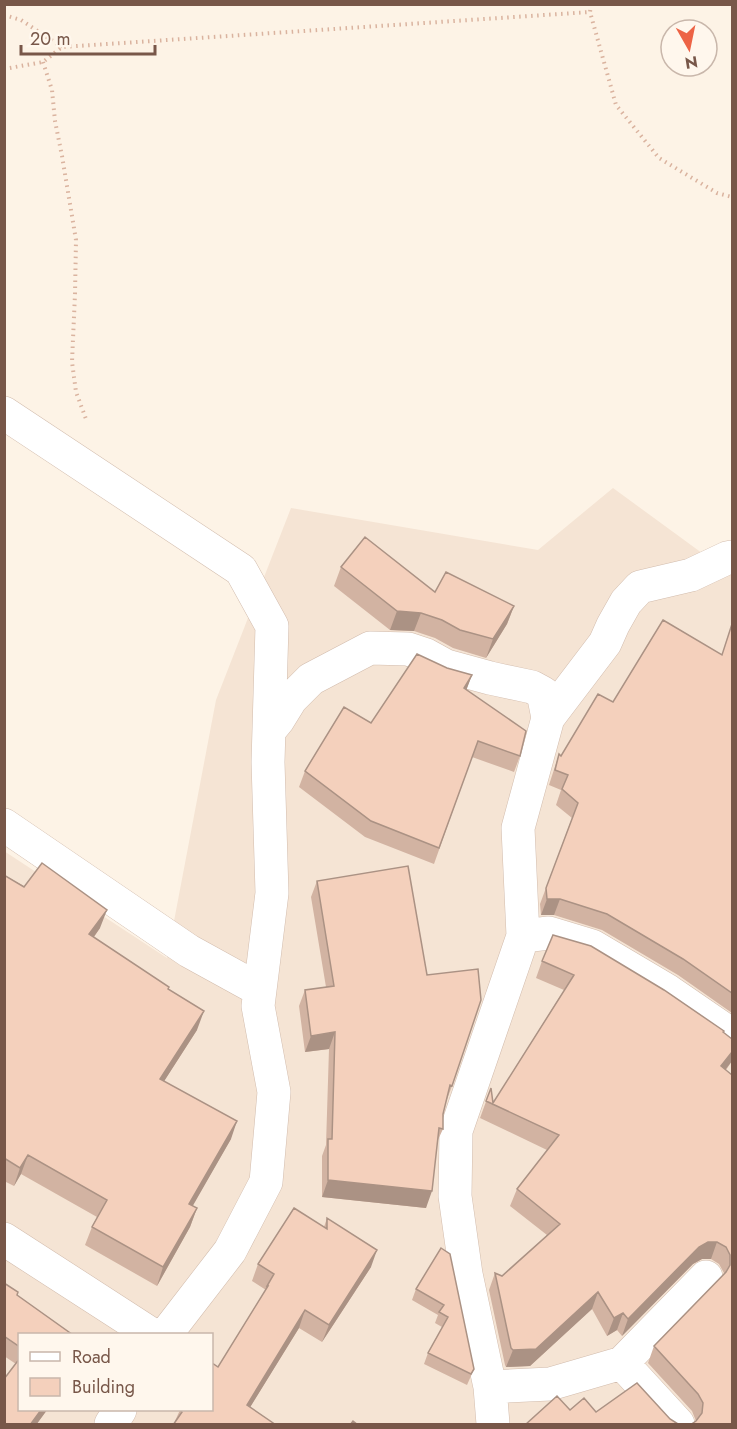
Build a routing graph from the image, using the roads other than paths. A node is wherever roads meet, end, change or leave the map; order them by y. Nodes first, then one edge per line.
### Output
1 (4, 413) edge
2 (732, 557) edge
3 (548, 718) junction
4 (269, 731) junction
5 (4, 825) edge
6 (523, 936) junction
7 (260, 990) junction
8 (732, 1035) edge
9 (4, 1239) edge
10 (706, 1277) dead end
11 (148, 1333) edge
12 (168, 1333) edge
13 (622, 1363) junction
14 (490, 1387) junction
15 (119, 1411) edge
16 (111, 1425) edge
17 (492, 1425) edge
18 (678, 1425) edge

1 - 4 street
2 - 3 street
3 - 4 street
3 - 6 street
4 - 7 street
5 - 7 street
6 - 8 street
6 - 14 street
7 - 12 street
9 - 11 street
10 - 13 street
13 - 14 street
13 - 18 street
14 - 17 street
15 - 16 street

